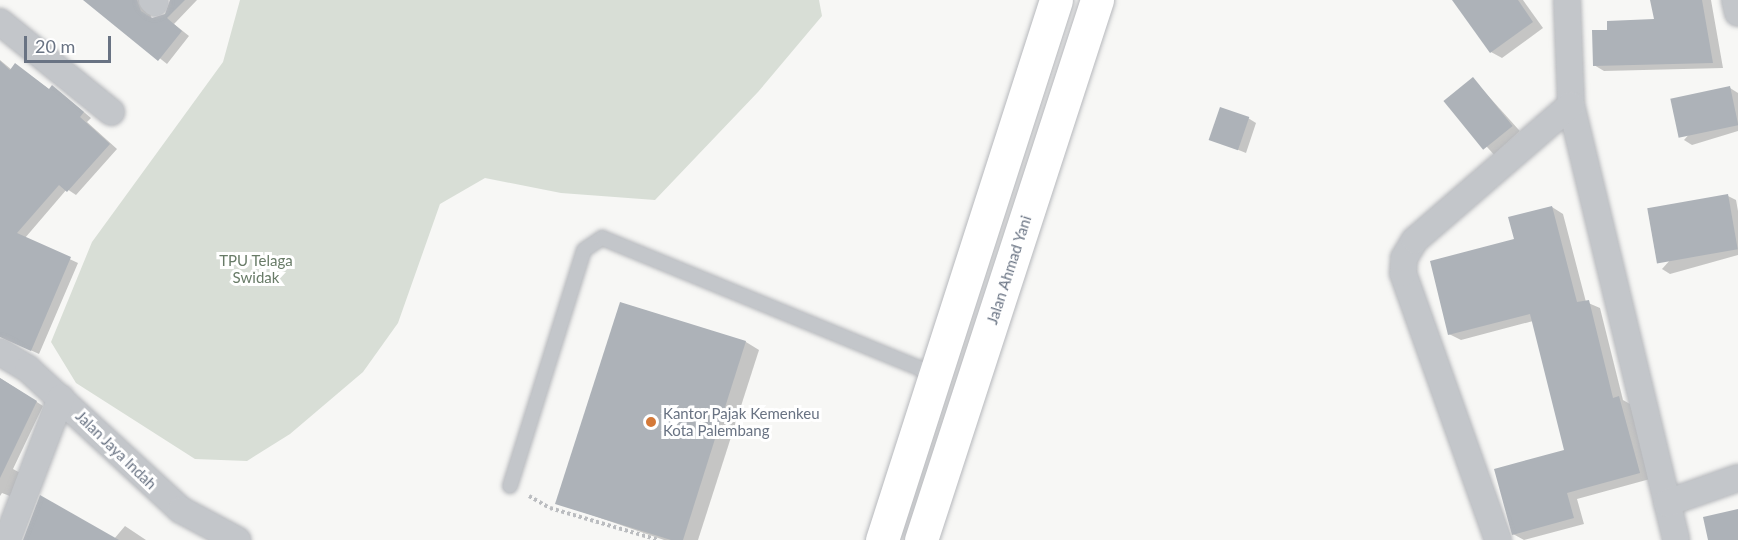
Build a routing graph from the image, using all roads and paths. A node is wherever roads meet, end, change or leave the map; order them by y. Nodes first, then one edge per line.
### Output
1 (1056, 0) edge
2 (1097, 0) edge
3 (1567, 0) edge
4 (1735, 0) edge
5 (1738, 13) edge
6 (0, 22) edge
7 (1571, 105) junction
8 (111, 112) dead end
9 (0, 352) edge
10 (933, 374) junction
11 (61, 398) junction
12 (1738, 478) edge
13 (510, 486) joint
14 (1667, 503) junction
15 (7, 540) edge
16 (237, 540) edge
17 (659, 540) edge
18 (882, 540) edge
19 (921, 540) edge
20 (1498, 540) edge
21 (1676, 540) edge

1 - 10 highway
2 - 19 highway, Jalan Ahmad Yani
3 - 7 street
4 - 5 street
6 - 8 street
7 - 14 street
7 - 20 street
9 - 11 street, Jalan Jaya Indah
10 - 13 lane
10 - 18 highway
11 - 15 street
11 - 16 street, Jalan Jaya Indah
12 - 14 street
13 - 17 path
14 - 21 street

